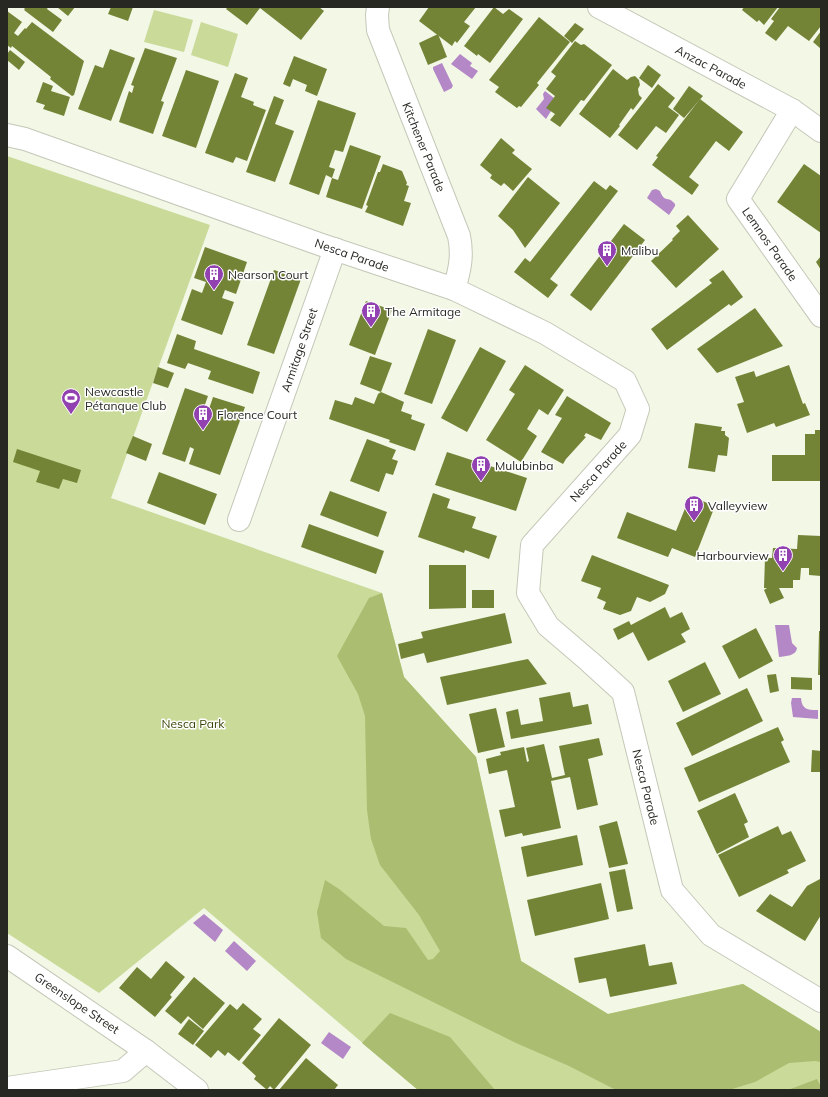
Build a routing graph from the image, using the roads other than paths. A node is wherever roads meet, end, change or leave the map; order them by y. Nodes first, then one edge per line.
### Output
1 (378, 7) edge
2 (599, 7) edge
3 (792, 110) junction
4 (821, 131) edge
5 (7, 135) edge
6 (334, 249) junction
7 (454, 289) junction
8 (821, 316) edge
9 (239, 520) dead end
10 (7, 956) edge
11 (821, 1001) edge
12 (146, 1051) junction
13 (7, 1088) edge
14 (197, 1090) edge

1 - 7 street, Kitchener Parade
2 - 3 street, Anzac Parade
3 - 4 street, Anzac Parade
3 - 8 street, Lemnos Parade
5 - 6 street, Nesca Parade
6 - 7 street, Nesca Parade
6 - 9 street, Armitage Street
7 - 11 street, Nesca Parade
10 - 12 street, Greenslope Street
12 - 13 street
12 - 14 street

